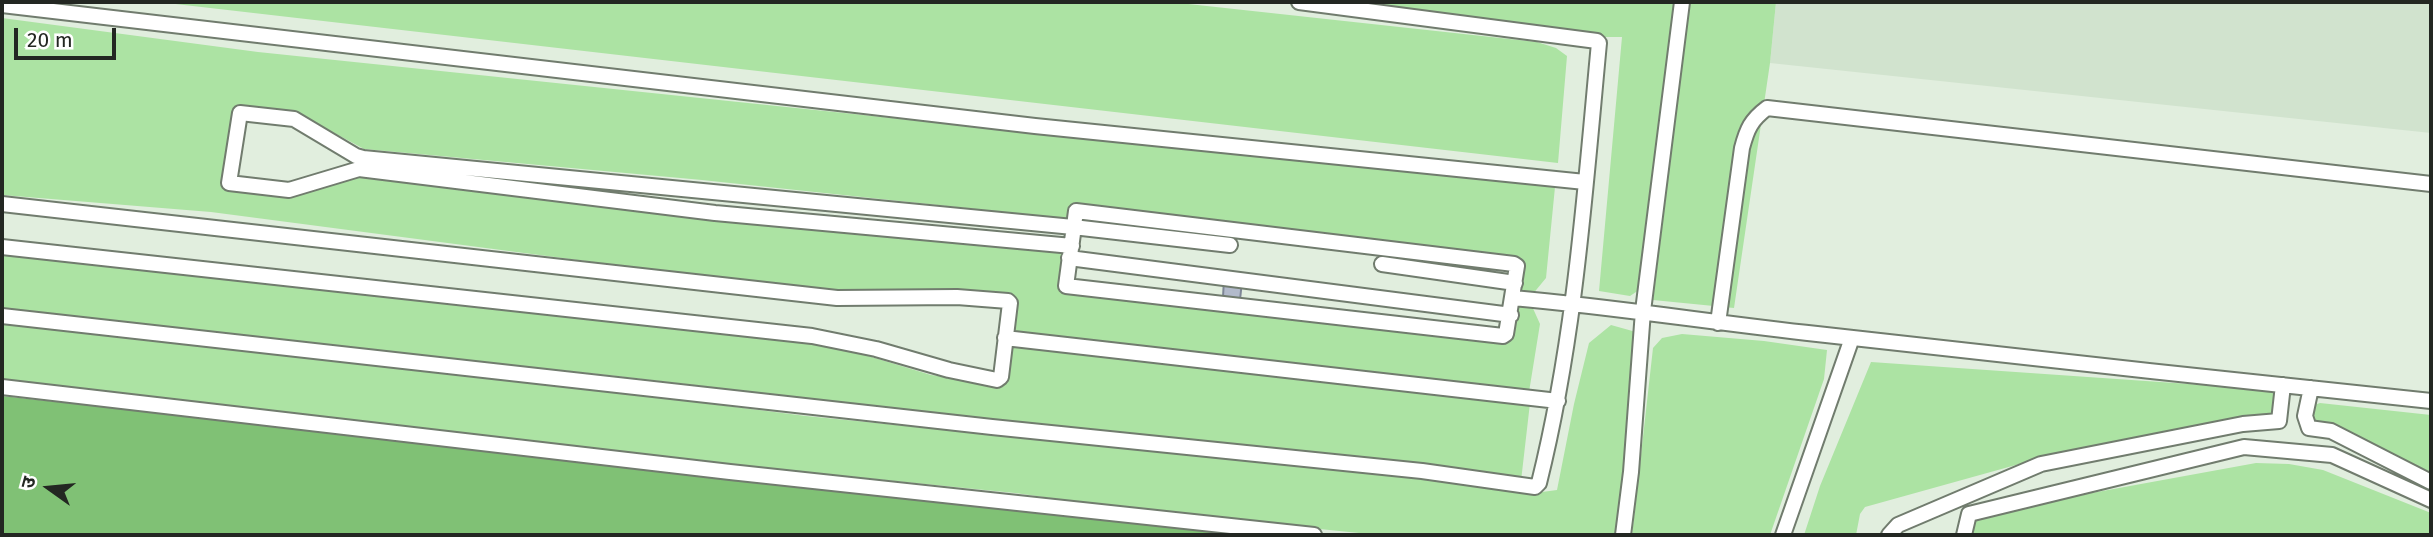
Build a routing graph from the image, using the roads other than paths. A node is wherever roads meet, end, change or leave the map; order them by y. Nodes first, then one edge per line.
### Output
1 (1299, 2) edge
2 (1682, 2) edge
3 (2, 5) edge
4 (1586, 182) junction
5 (2431, 184) edge
6 (2, 205) edge
7 (1073, 227) junction
8 (1230, 245) dead end
9 (2, 247) edge
10 (1070, 252) junction
11 (1382, 264) dead end
12 (1515, 283) junction
13 (1513, 298) junction
14 (1573, 303) junction
15 (1643, 311) junction
16 (1511, 315) junction
17 (2, 316) edge
18 (1718, 323) junction
19 (1005, 338) junction
20 (1852, 338) junction
21 (2283, 385) junction
22 (2, 387) edge
23 (2311, 388) junction
24 (1558, 401) junction
25 (2431, 401) edge
26 (2431, 482) edge
27 (2431, 500) edge
28 (1314, 535) edge
29 (1623, 535) edge
30 (1783, 535) edge
31 (1889, 535) edge
32 (1964, 535) edge

1 - 4 lane
2 - 15 lane
3 - 4 lane
4 - 14 lane
5 - 18 lane
6 - 19 lane
7 - 8 lane
7 - 10 lane
7 - 10 lane
7 - 12 lane
9 - 19 lane
10 - 16 lane
10 - 16 lane
11 - 12 lane
12 - 13 lane
13 - 14 lane
13 - 16 lane
14 - 15 lane
14 - 24 lane
15 - 18 lane
15 - 29 lane
17 - 24 lane
18 - 20 lane
19 - 24 lane
20 - 21 lane
20 - 30 lane
21 - 23 lane
21 - 31 lane
22 - 28 lane
23 - 25 lane
23 - 26 lane
27 - 32 lane

